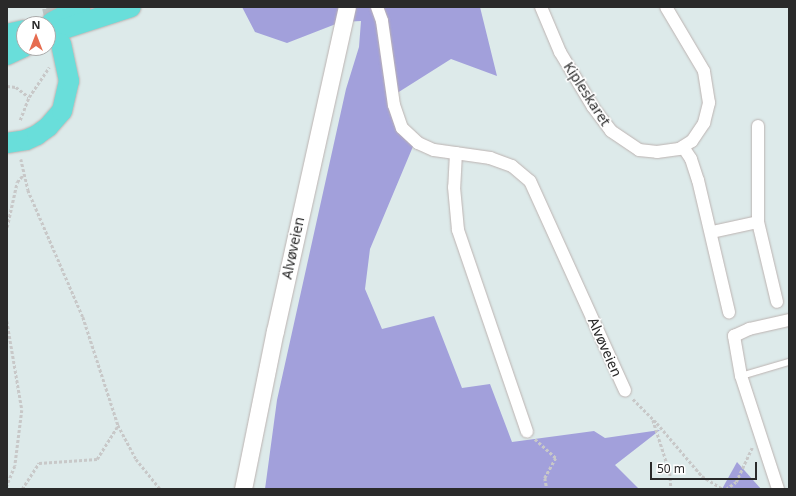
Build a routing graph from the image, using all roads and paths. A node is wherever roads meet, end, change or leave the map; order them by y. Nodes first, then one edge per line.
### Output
1 (80, 7) edge
2 (103, 7) edge
3 (132, 7) edge
4 (347, 7) edge
5 (377, 7) edge
6 (541, 7) edge
7 (666, 7) edge
8 (56, 35) edge
9 (56, 36) edge
10 (56, 36) edge
11 (56, 41) tunnel mouth
12 (53, 56) edge
13 (7, 86) edge
14 (29, 97) junction
15 (20, 120) dead end
16 (758, 126) dead end
17 (7, 143) edge
18 (683, 147) junction
19 (456, 154) junction
20 (21, 159) dead end
21 (23, 175) junction
22 (758, 222) junction
23 (7, 227) edge
24 (712, 232) junction
25 (777, 302) dead end
26 (729, 312) dead end
27 (789, 320) edge
28 (7, 321) edge
29 (789, 362) edge
30 (741, 376) junction
31 (625, 390) joint
32 (653, 419) junction
33 (118, 425) junction
34 (527, 432) joint
35 (763, 438) junction
36 (7, 486) edge
37 (22, 489) edge
38 (160, 489) edge
39 (243, 489) edge
40 (547, 489) edge
41 (671, 489) edge
42 (723, 489) edge
43 (726, 489) edge
44 (778, 489) edge

1 - 8 highway
2 - 9 highway
3 - 10 highway
4 - 39 main road, Alvøveien
5 - 19 street, Alvøveien
6 - 18 street, Kipleskaret
7 - 18 street
11 - 17 highway
12 - 14 path
13 - 14 path
14 - 15 path
16 - 22 street
18 - 24 street
19 - 31 street, Alvøveien
19 - 34 street
20 - 21 path
21 - 23 path
21 - 33 path
22 - 24 street
22 - 25 street
24 - 26 street
27 - 30 street
28 - 36 path
29 - 30 lane
30 - 35 street
31 - 32 path
32 - 41 path
32 - 42 path
33 - 37 path
33 - 38 path
34 - 40 path
35 - 43 path
35 - 44 street

